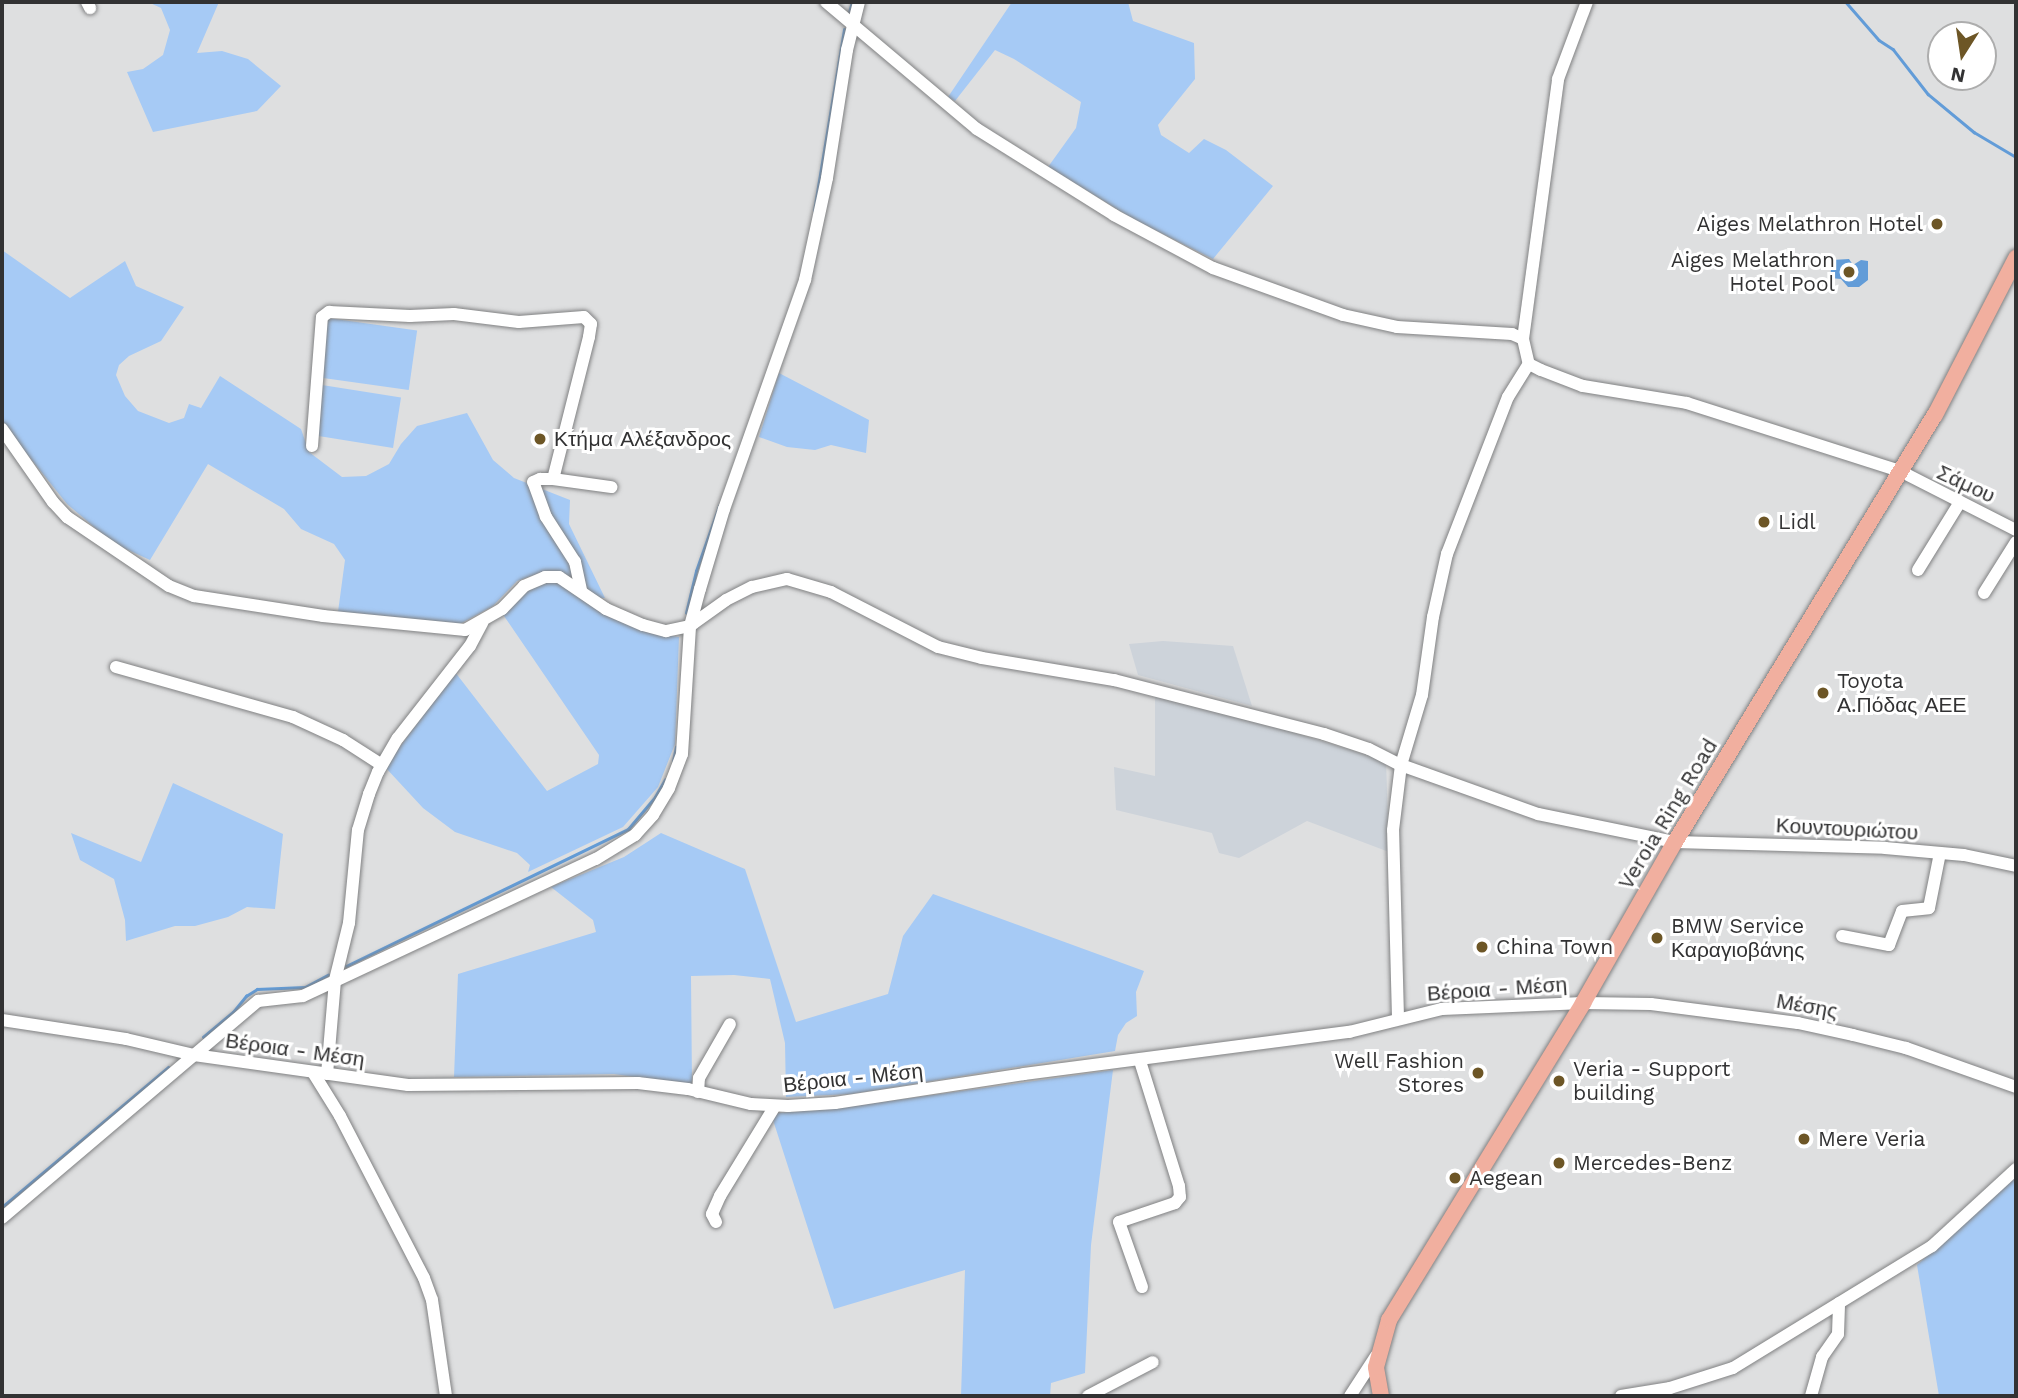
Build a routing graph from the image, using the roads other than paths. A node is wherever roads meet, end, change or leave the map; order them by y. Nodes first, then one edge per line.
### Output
1 (825, 2) edge
2 (859, 2) edge
3 (1587, 2) edge
4 (852, 25) junction
5 (2016, 257) edge
6 (1523, 340) junction
7 (1529, 364) junction
8 (2, 429) edge
9 (312, 446) dead end
10 (1900, 471) junction
11 (553, 479) junction
12 (611, 487) dead end
13 (1959, 502) junction
14 (2016, 530) edge
15 (2016, 542) edge
16 (1918, 570) dead end
17 (581, 590) junction
18 (1984, 593) dead end
19 (482, 623) junction
20 (690, 626) junction
21 (116, 667) dead end
22 (382, 765) junction
23 (1401, 765) junction
24 (1675, 842) junction
25 (1940, 853) junction
26 (2016, 866) edge
27 (1842, 936) dead end
28 (335, 980) junction
29 (1583, 1003) junction
30 (1398, 1018) junction
31 (2, 1020) edge
32 (730, 1024) dead end
33 (194, 1055) junction
34 (1140, 1061) junction
35 (321, 1074) junction
36 (2016, 1087) edge
37 (698, 1092) junction
38 (775, 1106) junction
39 (2016, 1169) edge
40 (2, 1219) edge
41 (716, 1222) dead end
42 (1142, 1287) dead end
43 (1839, 1303) junction
44 (1378, 1353) junction
45 (1153, 1362) dead end
46 (446, 1396) edge
47 (1088, 1396) edge
48 (1350, 1396) edge
49 (1381, 1396) edge
50 (1621, 1396) edge
51 (1811, 1396) edge

1 - 4 street
2 - 4 street
3 - 6 street
4 - 6 street
4 - 20 street
5 - 10 main road, Verοia Ring Road
6 - 7 street
7 - 10 street, Σάμου
7 - 23 street
8 - 19 street
9 - 11 street
10 - 13 street, Σάμου
10 - 24 main road, Verοia Ring Road
11 - 12 street
11 - 17 street
13 - 14 street, Σάμου
13 - 16 street
15 - 18 street
17 - 19 street
17 - 20 street
19 - 22 street
20 - 23 street, Κουντουριώτου
20 - 28 street
21 - 22 street
22 - 28 street
23 - 24 street, Κουντουριώτου
23 - 30 street
24 - 25 street, Κουντουριώτου
24 - 29 main road, Verοia Ring Road
25 - 26 street, Κουντουριώτου
25 - 27 street
28 - 33 street
28 - 35 street
29 - 30 street, Βέροια - Μέση
29 - 36 street, Μέσης
29 - 44 main road, Verοia Ring Road
30 - 34 street, Βέροια - Μέση
31 - 33 street, Βέροια - Μέση
32 - 37 street
33 - 35 street, Βέροια - Μέση
33 - 40 street
34 - 38 street, Βέροια - Μέση
34 - 42 street
35 - 37 street, Βέροια - Μέση
35 - 46 street
37 - 38 street, Βέροια - Μέση
38 - 41 street
39 - 43 street
43 - 50 street
43 - 51 street
44 - 48 street
44 - 49 main road, Verοia Ring Road
45 - 47 street

